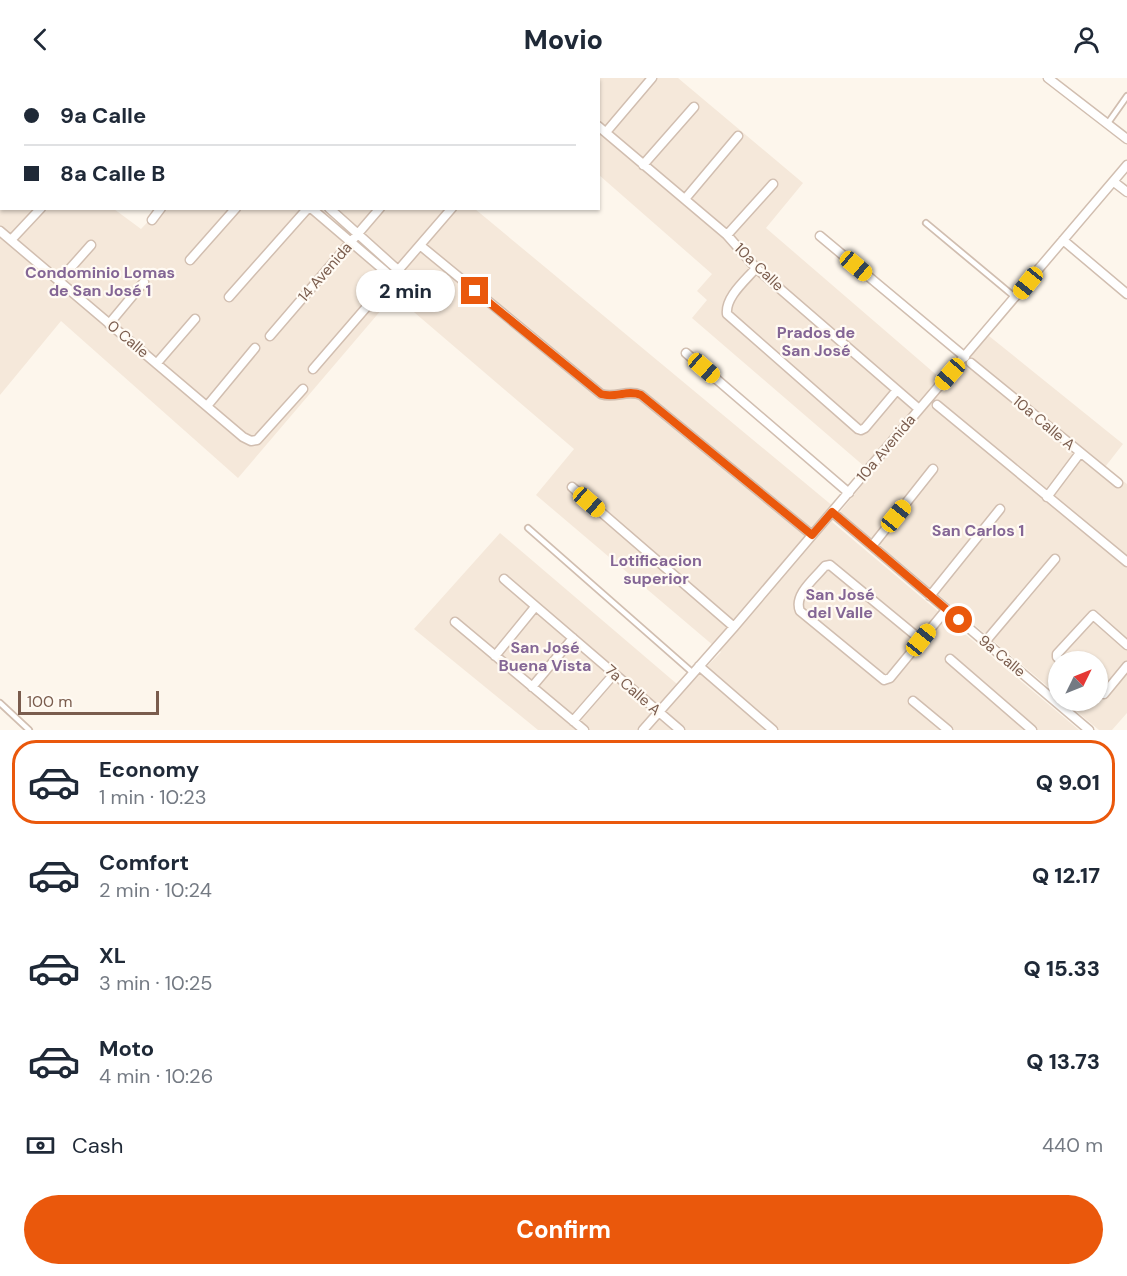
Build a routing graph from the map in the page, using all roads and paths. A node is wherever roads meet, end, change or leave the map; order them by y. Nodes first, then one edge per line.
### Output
1 (652, 78) edge
2 (1048, 78) edge
3 (1127, 96) edge
4 (694, 107) dead end
5 (1108, 123) junction
6 (600, 127) edge
7 (607, 132) junction
8 (738, 136) dead end
9 (1127, 139) edge
10 (643, 165) junction
11 (1127, 165) edge
12 (1114, 182) junction
13 (773, 184) dead end
14 (1127, 192) edge
15 (685, 199) junction
16 (39, 210) edge
17 (160, 210) edge
18 (234, 210) edge
19 (308, 210) edge
20 (312, 210) edge
21 (331, 210) edge
22 (378, 210) edge
23 (450, 210) edge
24 (152, 220) dead end
25 (926, 223) dead end
26 (0, 231) edge
27 (358, 232) junction
28 (727, 235) junction
29 (820, 236) dead end
30 (11, 240) junction
31 (1063, 240) junction
32 (351, 243) junction
33 (91, 245) dead end
34 (421, 246) junction
35 (190, 260) dead end
36 (756, 268) junction
37 (399, 271) junction
38 (393, 278) junction
39 (59, 281) junction
40 (144, 282) dead end
41 (1127, 294) edge
42 (229, 297) dead end
43 (1016, 298) junction
44 (195, 319) dead end
45 (109, 324) junction
46 (270, 336) dead end
47 (255, 348) dead end
48 (686, 353) dead end
49 (968, 360) junction
50 (157, 363) junction
51 (313, 369) dead end
52 (303, 389) dead end
53 (897, 390) junction
54 (937, 405) dead end
55 (207, 406) junction
56 (919, 410) junction
57 (1080, 453) junction
58 (933, 469) dead end
59 (1118, 483) dead end
60 (572, 487) dead end
61 (849, 493) junction
62 (1047, 497) junction
63 (1000, 509) dead end
64 (832, 512) junction
65 (528, 528) dead end
66 (812, 535) junction
67 (872, 546) junction
68 (1055, 559) dead end
69 (1127, 562) edge
70 (504, 579) dead end
71 (930, 596) junction
72 (535, 607) junction
73 (946, 609) junction
74 (455, 622) dead end
75 (734, 627) junction
76 (573, 638) junction
77 (921, 640) junction
78 (985, 642) junction
79 (1127, 645) edge
80 (1060, 651) edge
81 (495, 656) junction
82 (950, 659) dead end
83 (1127, 666) edge
84 (696, 670) junction
85 (614, 674) junction
86 (532, 687) junction
87 (1108, 689) edge
88 (1048, 695) edge
89 (913, 701) dead end
90 (0, 704) edge
91 (1067, 711) edge
92 (659, 712) junction
93 (573, 721) junction
94 (29, 730) edge
95 (584, 730) edge
96 (643, 730) edge
97 (680, 730) edge
98 (773, 730) edge
99 (948, 730) edge
100 (1032, 730) edge
101 (1089, 730) edge

1 - 7 street
2 - 5 street
3 - 5 lane
4 - 10 street
5 - 9 street
6 - 7 street, 10a Calle
7 - 10 street, 10a Calle
8 - 15 street
10 - 15 street, 10a Calle
11 - 12 street, 10a Avenida
12 - 14 street
12 - 31 street, 10a Avenida
13 - 28 street
15 - 28 street, 10a Calle
16 - 30 street
17 - 24 street
18 - 35 street
19 - 42 street
20 - 32 street
21 - 27 street
22 - 27 street, 14 Avenida
23 - 34 street
25 - 43 lane
26 - 30 street, 0 Calle
27 - 32 street, 14 Avenida
27 - 37 street
28 - 36 street, 10a Calle
29 - 49 street, 10a Calle A
30 - 39 street, 0 Calle
31 - 41 street
31 - 43 street, 10a Avenida
32 - 38 street
32 - 46 street, 14 Avenida
33 - 39 street
34 - 37 street
34 - 66 street
36 - 53 street, 10a Calle
36 - 53 street
37 - 38 street
38 - 51 street
39 - 45 street, 0 Calle
40 - 45 street
43 - 49 street, 10a Avenida
44 - 50 street
45 - 50 street, 0 Calle
47 - 55 street
48 - 61 street
49 - 56 street, 10a Avenida
49 - 57 street, 10a Calle A
50 - 55 street, 0 Calle
52 - 55 street, 0 Calle
53 - 56 street, 10a Calle
54 - 62 street
56 - 61 street, 10a Avenida
57 - 59 street, 10a Calle A
57 - 62 street
58 - 67 street
60 - 75 street
61 - 64 street, 10a Avenida
62 - 69 street
63 - 71 street
64 - 66 street, 10a Avenida
64 - 67 street, 9a Calle
65 - 84 lane
66 - 75 street, 10a Avenida
67 - 71 street, 9a Calle
68 - 78 street
70 - 72 street, 7a Calle A
71 - 73 street, 9a Calle
72 - 76 street, 7a Calle A
72 - 81 street
73 - 77 street
73 - 78 street, 9a Calle
74 - 81 street
75 - 84 street, 10a Avenida
76 - 85 street, 7a Calle A
76 - 86 street
77 - 77 street
78 - 88 street, 9a Calle
79 - 80 street
81 - 86 street
82 - 100 street
83 - 87 street
84 - 92 street, 10a Avenida
84 - 98 street
85 - 92 street, 7a Calle A
85 - 93 street
86 - 93 street
89 - 99 street
90 - 94 lane
91 - 101 street, 9a Calle
92 - 96 street, 10a Avenida
92 - 97 street, 7a Calle A
93 - 95 street

